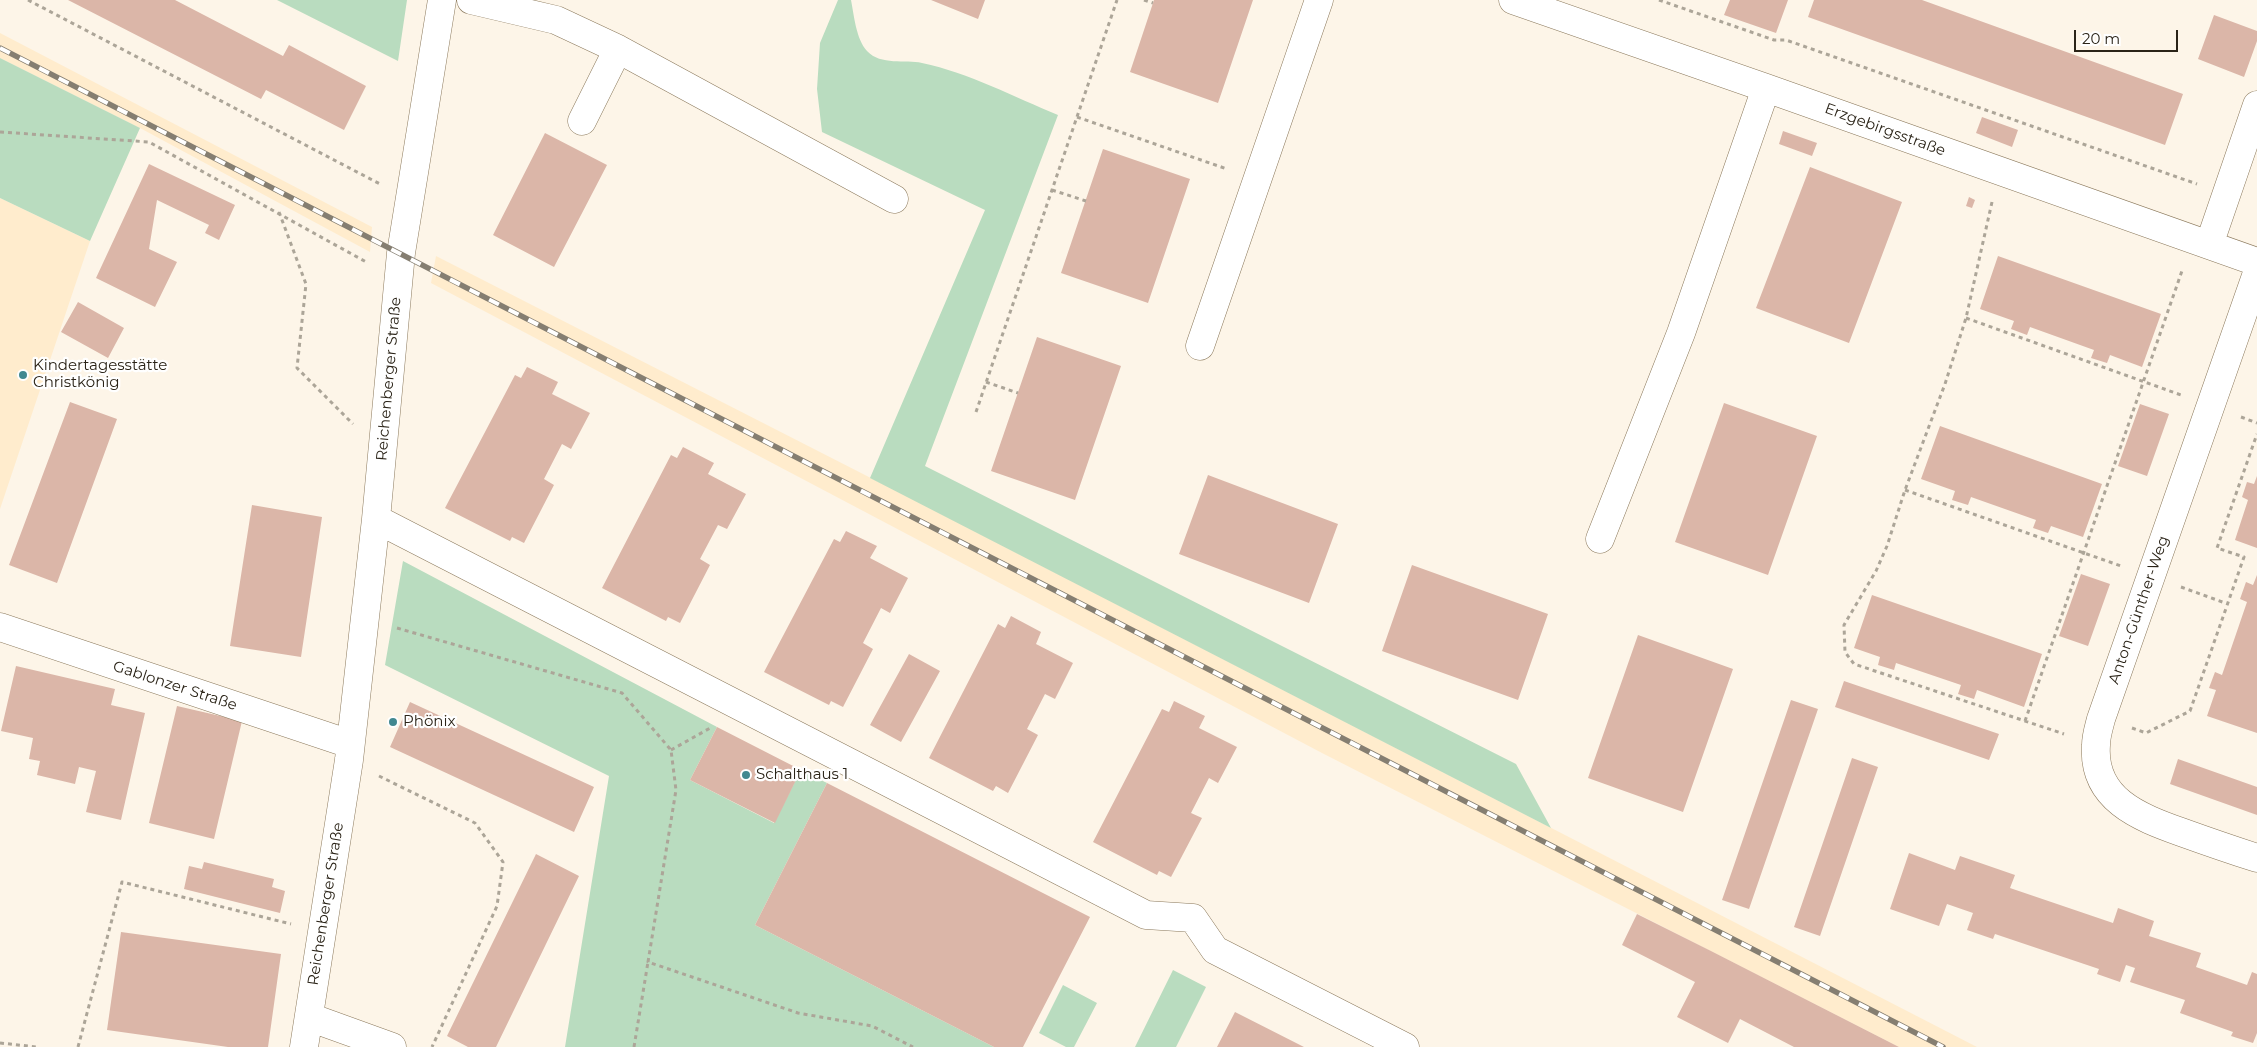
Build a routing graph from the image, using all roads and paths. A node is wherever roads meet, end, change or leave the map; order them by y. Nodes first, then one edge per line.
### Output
1 (28, 0) edge
2 (442, 0) edge
3 (471, 0) edge
4 (1116, 0) edge
5 (1144, 0) edge
6 (1319, 0) edge
7 (1513, 0) edge
8 (1659, 0) edge
9 (1153, 3) dead end
10 (1570, 9) edge
11 (618, 49) junction
12 (1766, 88) junction
13 (2257, 105) edge
14 (1077, 117) junction
15 (582, 121) dead end
16 (0, 132) edge
17 (2002, 172) junction
18 (1257, 179) junction
19 (1052, 190) junction
20 (2226, 194) junction
21 (410, 199) junction
22 (894, 199) dead end
23 (1086, 201) dead end
24 (279, 212) junction
25 (2201, 242) junction
26 (2257, 262) edge
27 (2257, 273) edge
28 (399, 280) junction
29 (1966, 318) junction
30 (1200, 346) dead end
31 (986, 382) junction
32 (2143, 382) junction
33 (1018, 393) dead end
34 (2211, 406) junction
35 (976, 412) dead end
36 (2257, 422) edge
37 (357, 428) dead end
38 (2257, 434) edge
39 (1905, 490) junction
40 (376, 519) junction
41 (1600, 539) dead end
42 (2084, 553) junction
43 (2151, 577) junction
44 (2228, 604) junction
45 (364, 619) junction
46 (0, 628) edge
47 (734, 703) junction
48 (2025, 721) junction
49 (2098, 732) junction
50 (671, 750) junction
51 (350, 752) junction
52 (2257, 858) edge
53 (322, 931) junction
54 (648, 962) junction
55 (309, 1017) junction
56 (0, 1042) edge
57 (38, 1047) edge
58 (78, 1047) edge
59 (304, 1047) edge
60 (392, 1047) edge
61 (432, 1047) edge
62 (634, 1047) edge
63 (913, 1047) edge
64 (1405, 1047) edge

1 - 21 path
2 - 21 street, Reichenberger Straße
3 - 11 street
4 - 14 path
5 - 9 path
6 - 18 street
7 - 10 street, Erzgebirgsstraße
8 - 20 path
10 - 12 street, Erzgebirgsstraße
11 - 15 street
11 - 22 street
12 - 17 street, Erzgebirgsstraße
12 - 41 street
13 - 20 street
14 - 18 path
14 - 19 path
16 - 24 path
17 - 25 street, Erzgebirgsstraße
17 - 29 path
18 - 30 street
19 - 23 path
19 - 31 path
20 - 25 street
21 - 28 street, Reichenberger Straße
24 - 28 path
24 - 37 path
25 - 26 street, Erzgebirgsstraße
25 - 32 path
27 - 34 street, Anton-Günther-Weg
28 - 40 street, Reichenberger Straße
29 - 32 path
29 - 39 path
31 - 33 path
31 - 35 path
32 - 34 path
32 - 42 path
34 - 36 path
34 - 43 street, Anton-Günther-Weg
38 - 44 path
39 - 42 path
39 - 48 path
40 - 45 street, Reichenberger Straße
40 - 47 street
42 - 43 path
42 - 48 path
43 - 44 path
43 - 49 street, Anton-Günther-Weg
44 - 49 path
45 - 50 path
45 - 51 street, Reichenberger Straße
46 - 51 street, Gablonzer Straße
47 - 50 path
47 - 64 street
48 - 49 path
49 - 52 street, Anton-Günther-Weg
50 - 54 path
51 - 53 street, Reichenberger Straße
51 - 61 path
53 - 55 street, Reichenberger Straße
53 - 58 path
54 - 62 path
54 - 63 path
55 - 59 street, Reichenberger Straße
55 - 60 street
56 - 57 path

